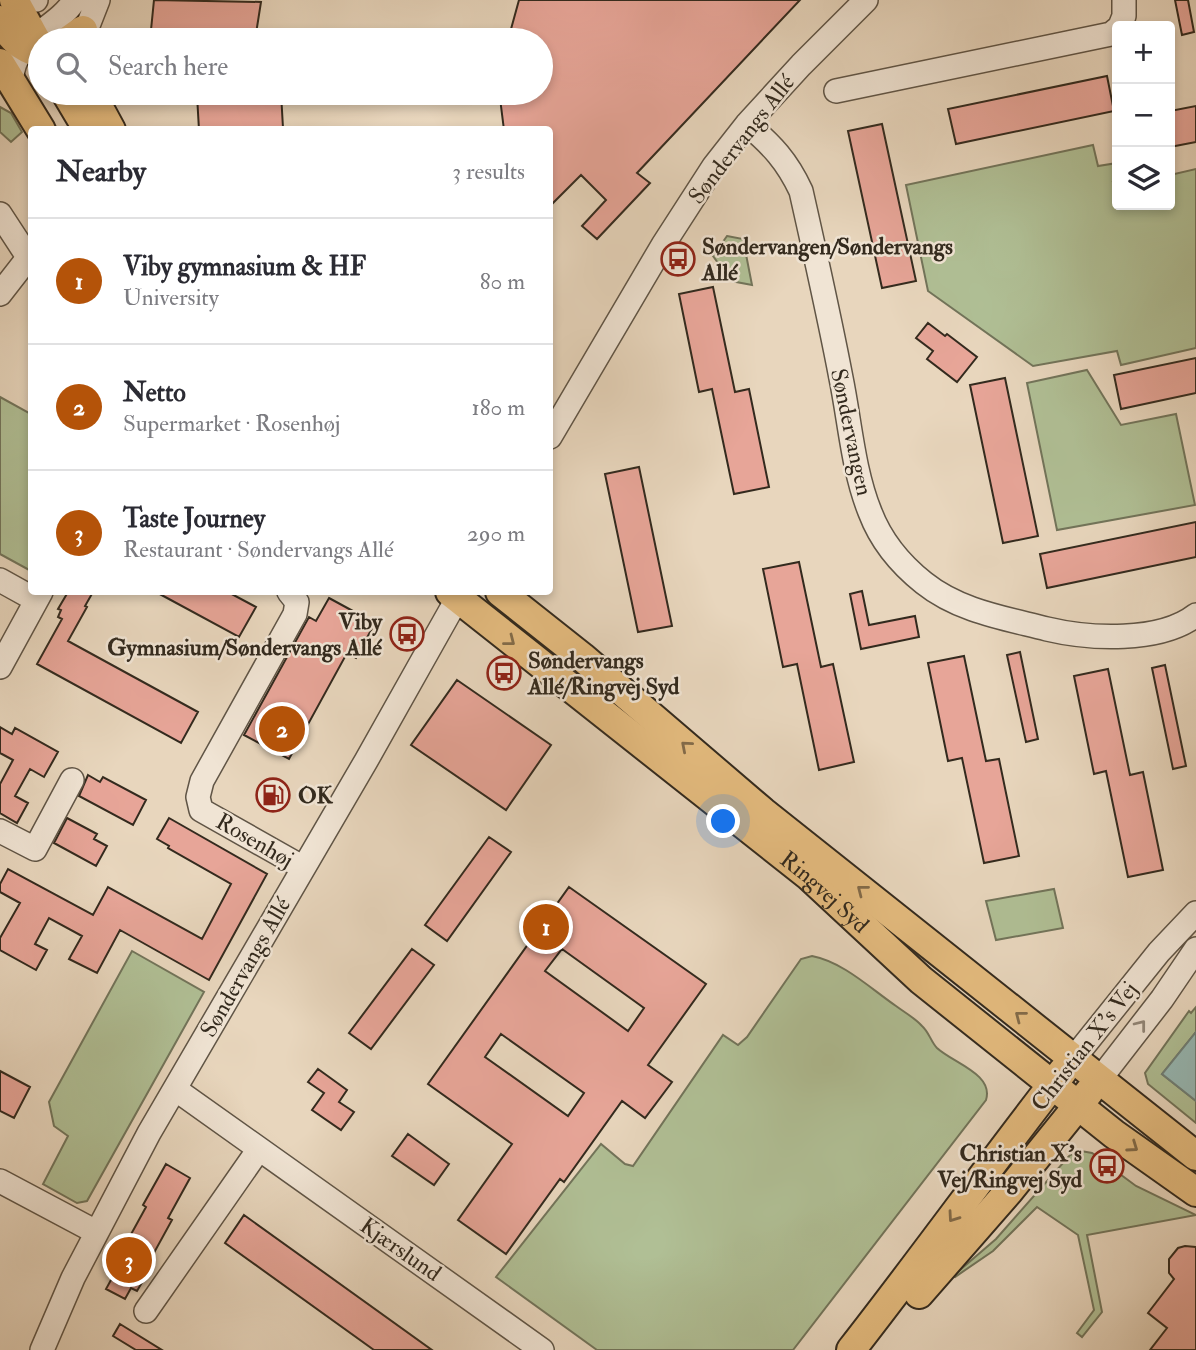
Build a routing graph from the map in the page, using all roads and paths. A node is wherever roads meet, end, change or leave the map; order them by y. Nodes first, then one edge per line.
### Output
1 (14, 0) edge
2 (22, 0) edge
3 (36, 0) edge
4 (75, 0) edge
5 (98, 0) edge
6 (866, 0) edge
7 (1124, 0) edge
8 (0, 20) edge
9 (1122, 21) edge
10 (50, 28) edge
11 (85, 28) edge
12 (1112, 33) edge
13 (25, 54) edge
14 (836, 91) dead end
15 (36, 105) edge
16 (73, 105) edge
17 (97, 105) edge
18 (747, 124) junction
19 (40, 126) edge
20 (86, 126) edge
21 (109, 126) edge
22 (0, 215) edge
23 (28, 258) edge
24 (28, 263) edge
25 (0, 294) edge
26 (553, 432) edge
27 (0, 580) edge
28 (28, 592) edge
29 (291, 595) edge
30 (455, 595) edge
31 (457, 595) edge
32 (504, 595) edge
33 (38, 596) edge
34 (1196, 615) edge
35 (0, 667) edge
36 (72, 780) dead end
37 (3, 839) edge
38 (302, 867) junction
39 (1196, 913) edge
40 (1196, 950) edge
41 (1074, 1058) junction
42 (1100, 1079) junction
43 (1053, 1085) junction
44 (175, 1089) junction
45 (1079, 1106) junction
46 (260, 1149) junction
47 (1196, 1156) edge
48 (0, 1181) edge
49 (1194, 1191) edge
50 (96, 1232) junction
51 (146, 1311) dead end
52 (42, 1350) edge
53 (542, 1350) edge
54 (851, 1350) edge
55 (874, 1350) edge

1 - 13 main road
2 - 3 street
4 - 10 street
5 - 11 street
6 - 18 street, Søndervangs Allé
7 - 9 street
8 - 13 main road
12 - 14 street
15 - 19 main road
16 - 20 main road
17 - 21 main road
18 - 26 street, Søndervangs Allé
18 - 34 street, Søndervangen
22 - 23 street
24 - 25 street
27 - 28 street
29 - 38 street, Rosenhøj
30 - 38 street, Søndervangs Allé
31 -> 43 main road, Ringvej Syd
41 -> 32 main road, Ringvej Syd
33 - 35 street
36 - 37 street
38 - 44 street, Søndervangs Allé
39 - 41 street, Christian X's Vej
42 -> 40 street, Christian X's Vej
41 - 42 main road, Ringvej Syd
41 - 43 main road, Christian X's Vej
42 - 45 main road, Christian X's Vej
42 - 47 main road, Ringvej Syd
43 - 45 main road, Ringvej Syd
43 -> 54 main road, Christian X's Vej
44 - 46 street, Kjærslund
44 - 50 street, Søndervangs Allé
45 -> 49 main road, Ringvej Syd
45 - 55 main road, Christian X's Vej
46 - 51 street
46 - 53 street, Kjærslund
48 - 50 street
50 - 52 street, Søndervangs Allé

